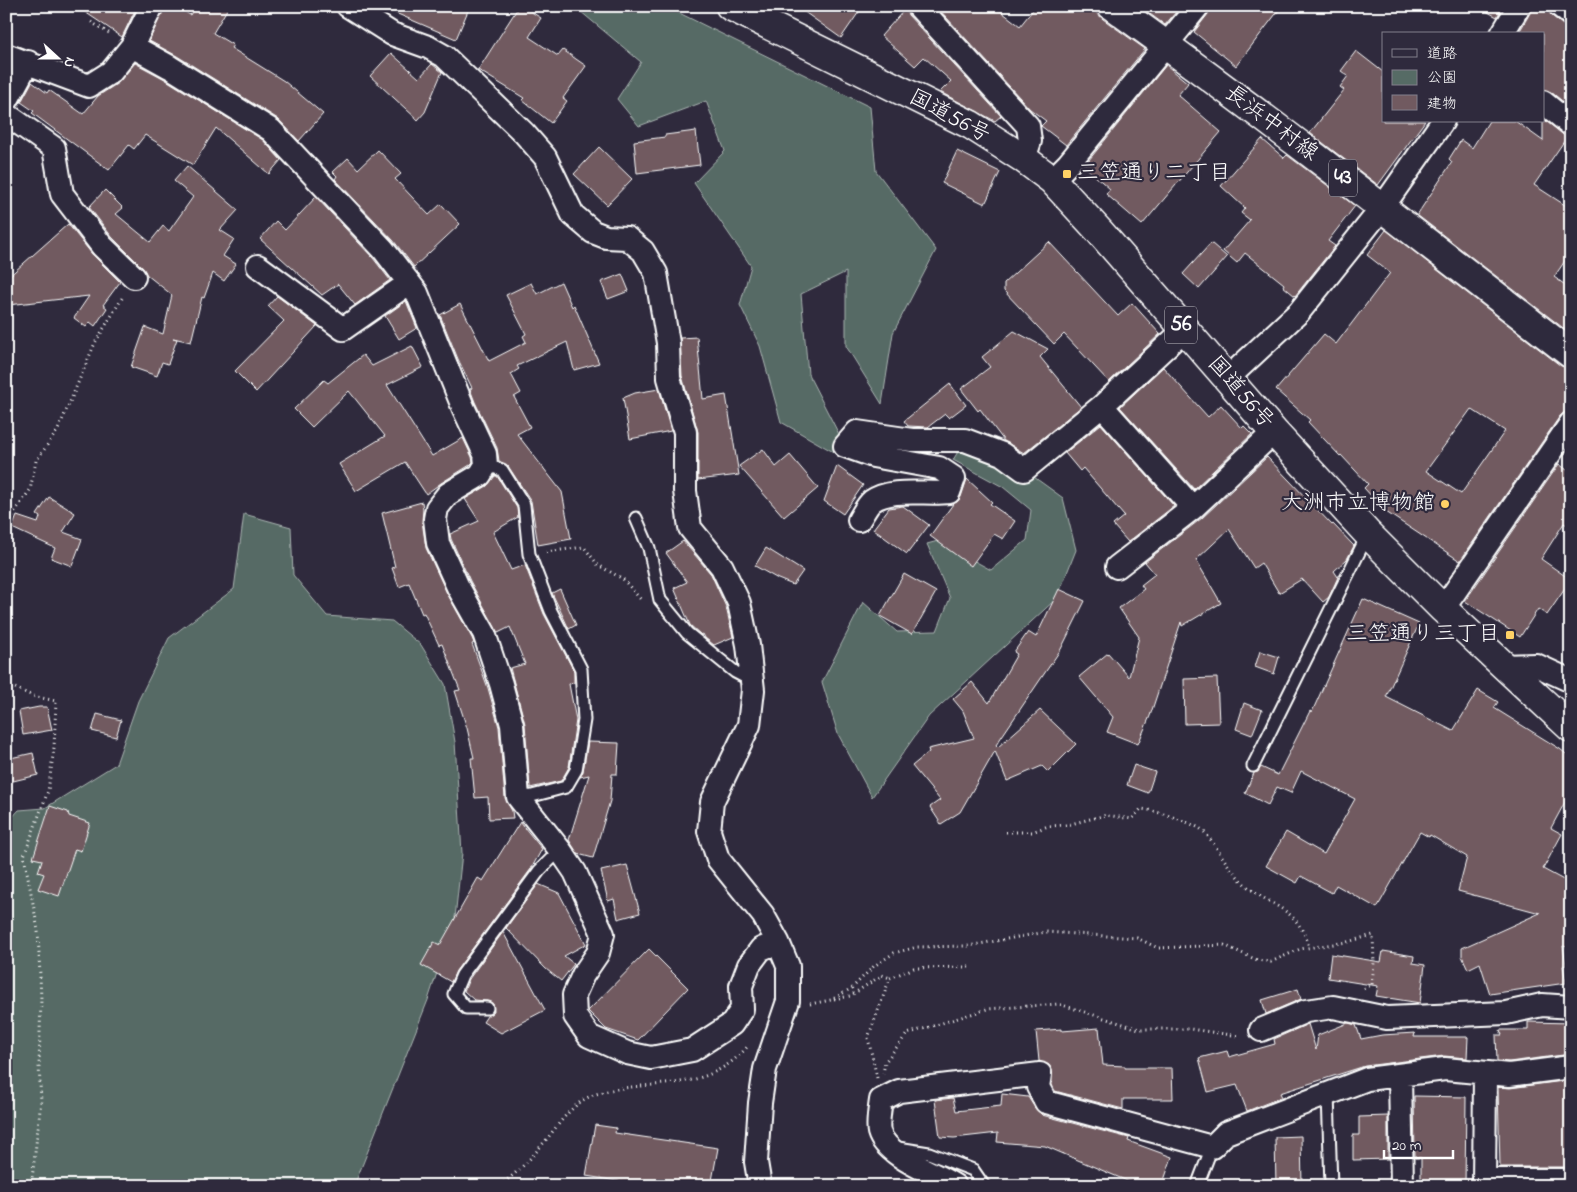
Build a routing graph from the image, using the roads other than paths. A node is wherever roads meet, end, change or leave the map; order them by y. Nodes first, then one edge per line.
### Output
1 (152, 6) edge
2 (348, 6) edge
3 (730, 6) edge
4 (918, 6) edge
5 (1112, 6) edge
6 (1198, 6) edge
7 (1519, 6) edge
8 (1560, 6) edge
9 (1571, 15) edge
10 (1503, 32) edge
11 (1166, 45) junction
12 (132, 46) junction
13 (6, 55) edge
14 (28, 62) junction
15 (6, 102) edge
16 (1544, 103) edge
17 (6, 114) edge
18 (1441, 122) edge
19 (1571, 125) edge
20 (1024, 159) junction
21 (1052, 180) junction
22 (1382, 208) junction
23 (258, 266) dead end
24 (134, 277) road end
25 (409, 283) junction
26 (1184, 330) junction
27 (1571, 354) edge
28 (1227, 379) junction
29 (1102, 406) junction
30 (1571, 423) edge
31 (1274, 432) junction
32 (486, 465) junction
33 (1193, 508) junction
34 (636, 518) dead end
35 (859, 520) dead end
36 (1368, 534) junction
37 (1117, 568) dead end
38 (1443, 609) junction
39 (1504, 666) junction
40 (1571, 680) edge
41 (752, 681) junction
42 (1571, 728) edge
43 (1253, 766) dead end
44 (518, 798) junction
45 (560, 850) junction
46 (778, 942) junction
47 (1571, 1007) edge
48 (487, 1008) dead end
49 (1262, 1030) road end
50 (1571, 1067) edge
51 (1485, 1073) junction
52 (1400, 1075) junction
53 (1328, 1094) junction
54 (888, 1146) junction
55 (1212, 1147) junction
56 (1571, 1180) edge
57 (1484, 1183) edge
58 (760, 1186) edge
59 (955, 1186) edge
60 (984, 1186) edge
61 (1197, 1186) edge
62 (1331, 1186) edge
63 (1402, 1186) edge

1 - 12 street
2 - 41 street
3 - 20 main road, 国道56号 / 56
4 - 20 street
5 - 11 main road, 長浜中村線 / 43
6 - 11 street
7 - 10 street
8 - 9 street
11 - 21 street
11 - 22 main road, 長浜中村線 / 43
12 - 14 street
12 - 25 street
13 - 14 street
14 - 15 street
16 - 19 street
17 - 24 street
18 - 22 street
20 - 21 main road, 国道56号 / 56
21 - 26 main road, 国道56号 / 56
22 - 27 main road, 長浜中村線 / 43
22 - 28 street
23 - 25 street
25 - 32 street
26 - 28 main road, 国道56号 / 56
26 - 29 street
28 - 31 main road, 国道56号 / 56
29 - 33 street
29 - 35 street
30 - 38 street
31 - 33 street
31 - 36 main road, 国道56号 / 56
32 - 44 street
32 - 44 lane
33 - 37 street
34 - 41 lane
36 - 38 main road, 国道56号 / 56
36 - 43 lane
38 - 39 main road, 国道56号 / 56
39 - 40 street
39 - 42 main road, 国道56号 / 56
41 - 46 street
44 - 45 street
45 - 46 street
45 - 48 lane
46 - 58 street
47 - 49 street
50 - 51 street
51 - 52 street
51 - 57 street
52 - 53 street
52 - 63 street
53 - 55 street
53 - 62 lane
54 - 55 street
54 - 59 street
54 - 60 lane
55 - 61 lane
56 - 57 street

